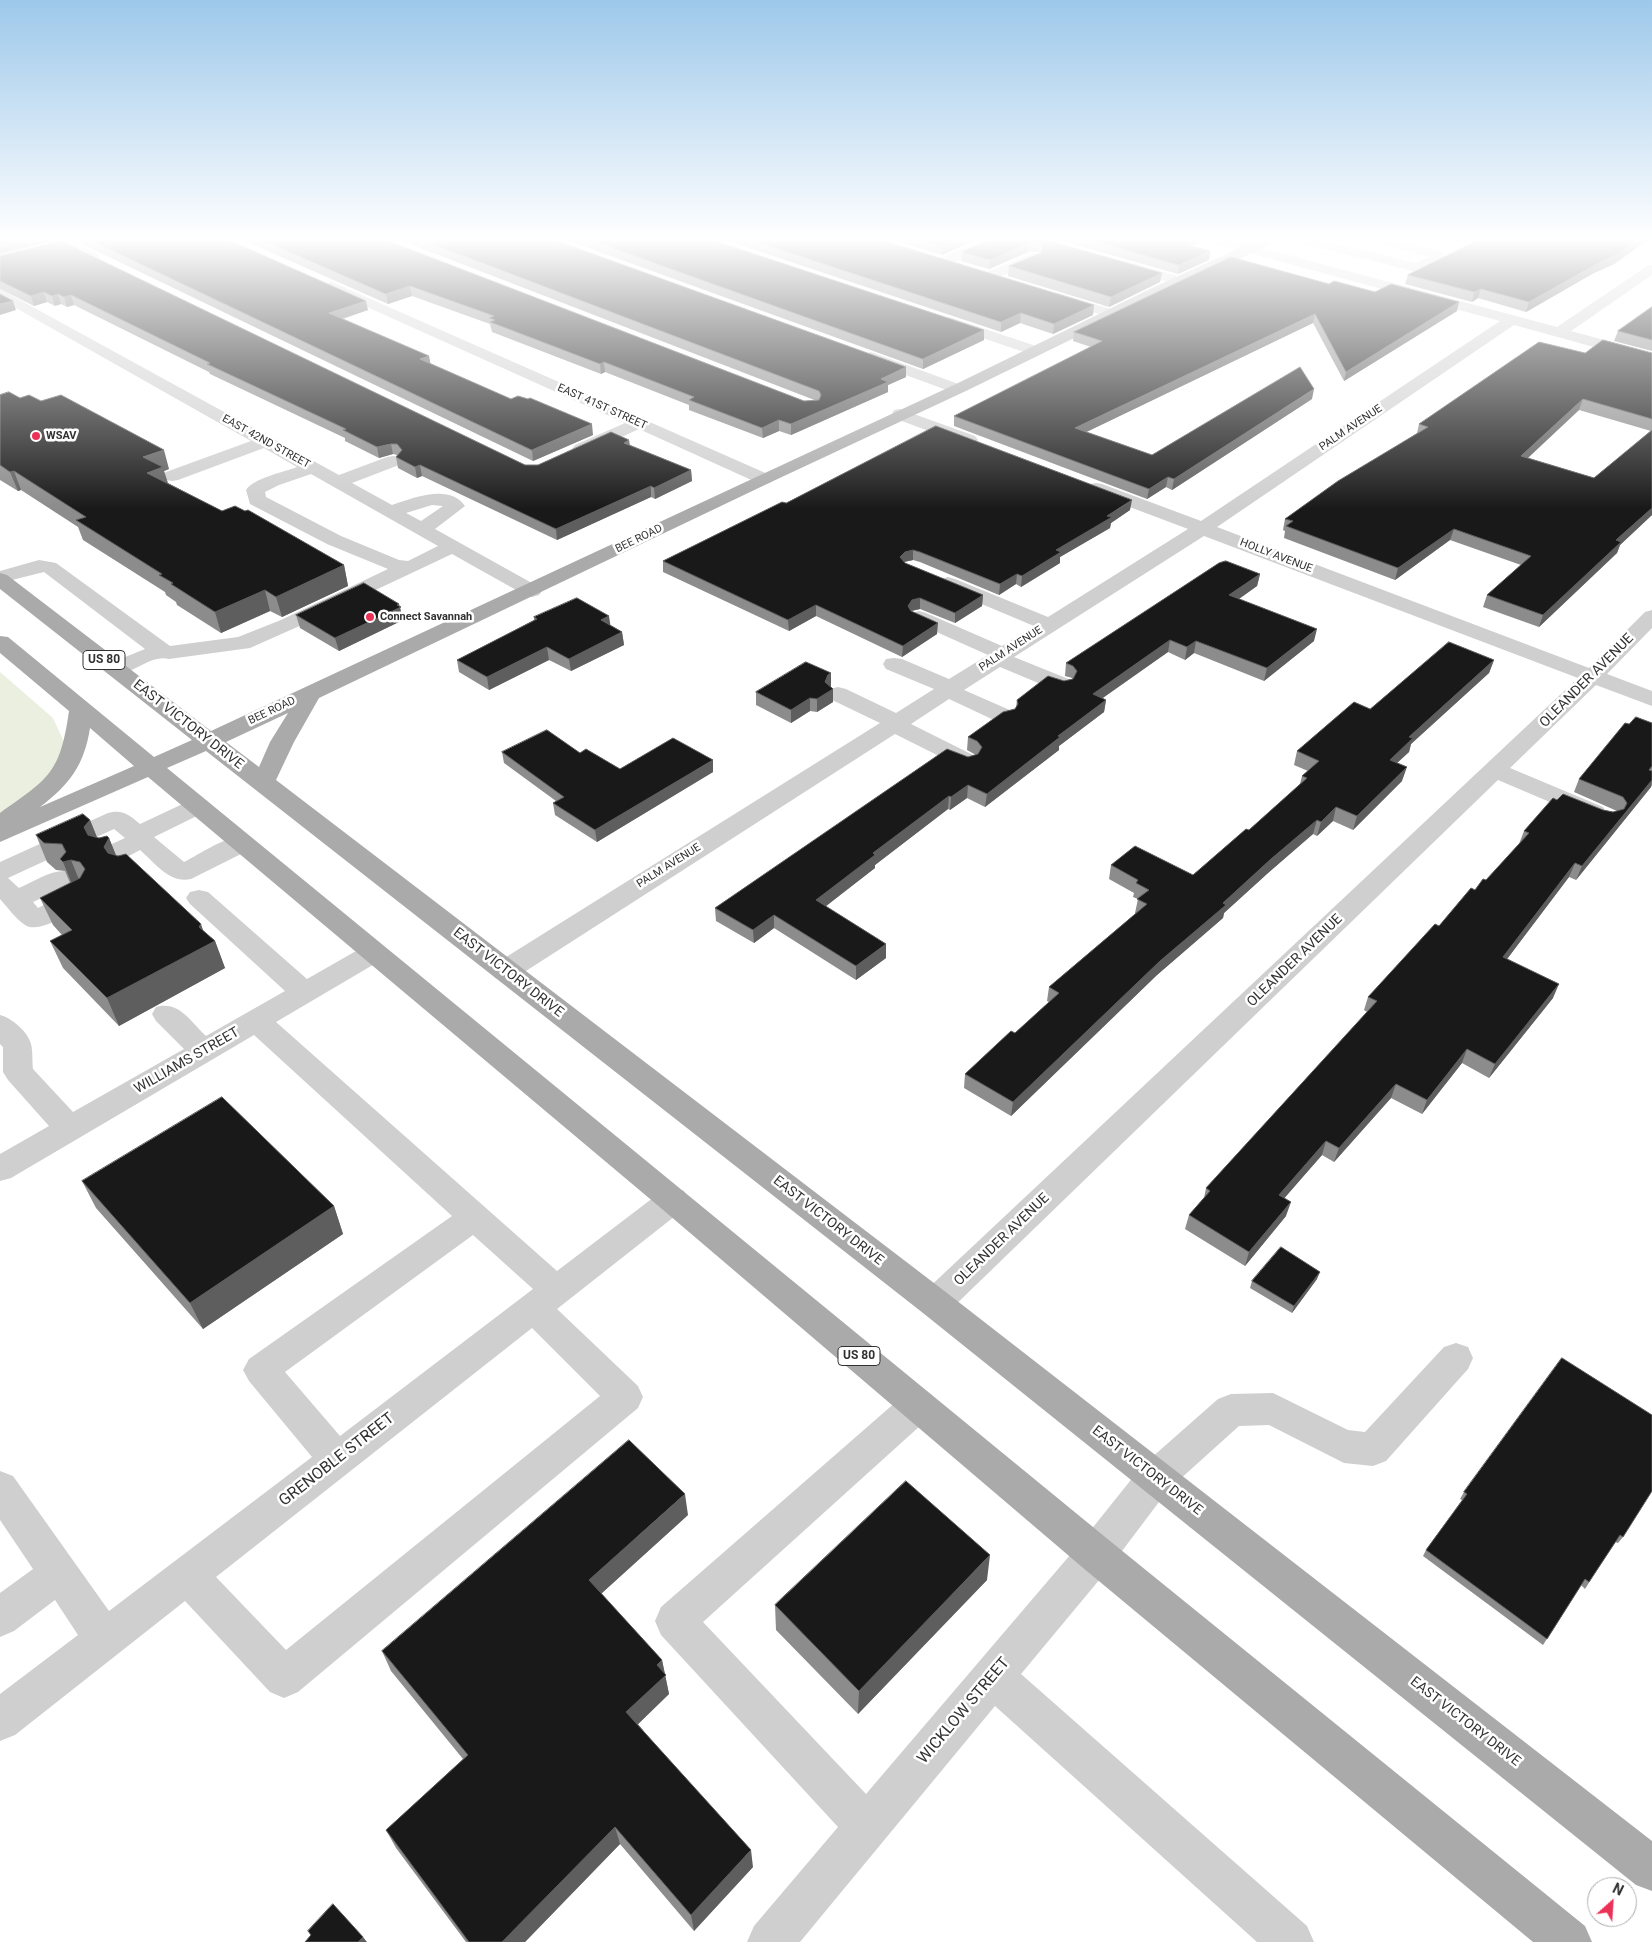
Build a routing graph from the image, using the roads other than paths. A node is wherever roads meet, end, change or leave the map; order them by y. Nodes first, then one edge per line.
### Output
1 (62, 328) edge
2 (424, 328) edge
3 (967, 328) edge
4 (1084, 328) edge
5 (1501, 328) edge
6 (1543, 328) edge
7 (1566, 328) edge
8 (1560, 332) junction
9 (1036, 351) junction
10 (856, 352) edge
11 (1652, 358) edge
12 (958, 388) junction
13 (900, 414) junction
14 (639, 423) junction
15 (265, 442) junction
16 (988, 447) edge
17 (569, 454) edge
18 (393, 461) edge
19 (312, 468) junction
20 (172, 476) dead end
21 (764, 479) junction
22 (337, 482) junction
23 (1081, 482) edge
24 (390, 512) junction
25 (1203, 528) junction
26 (421, 530) junction
27 (451, 547) junction
28 (409, 567) junction
29 (930, 576) edge
30 (0, 578) edge
31 (532, 591) junction
32 (1652, 616) edge
33 (919, 617) edge
34 (1049, 625) junction
35 (0, 642) edge
36 (160, 650) junction
37 (1000, 656) junction
38 (894, 664) dead end
39 (116, 669) junction
40 (1592, 677) junction
41 (1063, 685) edge
42 (949, 689) junction
43 (311, 693) junction
44 (838, 694) dead end
45 (1652, 699) edge
46 (81, 709) junction
47 (1004, 716) edge
48 (896, 723) junction
49 (208, 741) junction
50 (967, 761) edge
51 (151, 767) junction
52 (1495, 770) junction
53 (263, 783) junction
54 (198, 806) junction
55 (1607, 817) edge
56 (0, 825) edge
57 (0, 834) edge
58 (140, 837) junction
59 (242, 843) junction
60 (110, 855) edge
61 (163, 857) junction
62 (137, 869) edge
63 (0, 872) edge
64 (63, 878) edge
65 (8, 892) edge
66 (82, 897) edge
67 (199, 898) dead end
68 (373, 953) junction
69 (505, 971) junction
70 (304, 993) junction
71 (166, 1014) dead end
72 (256, 1021) junction
73 (0, 1025) edge
74 (204, 1051) junction
75 (9, 1077) edge
76 (69, 1128) junction
77 (0, 1168) edge
78 (673, 1200) junction
79 (475, 1217) junction
80 (545, 1299) junction
81 (935, 1303) junction
82 (1456, 1358) dead end
83 (918, 1405) junction
84 (337, 1459) junction
85 (1154, 1478) junction
86 (0, 1488) edge
87 (1096, 1554) junction
88 (60, 1573) junction
89 (188, 1575) junction
90 (0, 1617) edge
91 (105, 1639) junction
92 (993, 1677) junction
93 (0, 1720) edge
94 (867, 1826) junction
95 (1652, 1869) edge
96 (770, 1942) edge
97 (1291, 1942) edge
98 (1569, 1942) edge

1 - 15 street, EAST 42ND STREET
2 - 14 street, EAST 41ST STREET
3 - 9 street
4 - 9 main road, BEE ROAD
5 - 25 street, PALM AVENUE
6 - 8 street
7 - 8 street
8 - 11 street
9 - 12 main road, BEE ROAD
10 - 12 street
12 - 13 main road, BEE ROAD
13 - 16 street
13 - 21 main road, BEE ROAD
14 - 17 street
14 - 21 street, EAST 41ST STREET
15 - 19 street, EAST 42ND STREET
15 - 20 street
18 - 22 street
19 - 22 street, EAST 42ND STREET
19 - 28 street
21 - 31 main road, BEE ROAD
22 - 24 street, EAST 42ND STREET
23 - 25 street, HOLLY AVENUE
24 - 26 street, EAST 42ND STREET
24 - 26 street
25 - 34 street, PALM AVENUE
25 - 40 street, HOLLY AVENUE
26 - 27 street, EAST 42ND STREET
27 - 28 street
27 - 31 street, EAST 42ND STREET
28 - 36 street
29 - 34 street
30 - 36 street
30 - 39 main road, EAST VICTORY DRIVE / US 80
31 - 43 main road, BEE ROAD
32 - 40 street, OLEANDER AVENUE
33 - 37 street
34 - 37 street, PALM AVENUE
35 - 46 main road, US 80
36 - 39 street
37 - 41 street
37 - 42 street, PALM AVENUE
38 - 42 street
39 - 49 main road, EAST VICTORY DRIVE / US 80
40 - 45 street, HOLLY AVENUE
40 - 52 street, OLEANDER AVENUE
42 - 47 street
42 - 48 street, PALM AVENUE
43 - 49 main road, BEE ROAD
43 - 53 main road
44 - 48 street
46 - 51 main road, US 80
46 - 56 main road
48 - 50 street
48 - 69 street, PALM AVENUE
49 - 51 main road, BEE ROAD
49 - 53 main road, EAST VICTORY DRIVE / US 80
51 - 54 main road, US 80
51 - 57 main road, BEE ROAD
52 - 55 street
52 - 81 street, OLEANDER AVENUE
53 - 69 main road, EAST VICTORY DRIVE / US 80
54 - 58 street
54 - 59 main road, US 80
58 - 60 street
58 - 61 street
58 - 63 street
59 - 61 street
59 - 68 main road, US 80
61 - 62 street
64 - 65 street
65 - 66 street
67 - 70 street
68 - 70 street, WILLIAMS STREET
68 - 78 main road, US 80
69 - 81 main road, EAST VICTORY DRIVE / US 80
70 - 72 street, WILLIAMS STREET
71 - 74 street
72 - 74 street, WILLIAMS STREET
72 - 79 street
73 - 75 street
74 - 76 street, WILLIAMS STREET
75 - 76 street
76 - 77 street, WILLIAMS STREET
78 - 80 street, GRENOBLE STREET
78 - 83 main road, US 80
79 - 80 street
79 - 84 street
80 - 84 street, GRENOBLE STREET
80 - 89 street
81 - 85 main road, EAST VICTORY DRIVE / US 80
82 - 85 street, WICKLOW STREET
83 - 87 main road, US 80
83 - 94 street
84 - 89 street, GRENOBLE STREET
85 - 87 street, WICKLOW STREET
85 - 95 main road, EAST VICTORY DRIVE / US 80
86 - 88 street
87 - 92 street, WICKLOW STREET
87 - 98 main road, US 80
88 - 90 street
88 - 91 street
89 - 91 street, GRENOBLE STREET
91 - 93 street, GRENOBLE STREET
92 - 94 street, WICKLOW STREET
92 - 97 street
94 - 96 street, WICKLOW STREET

